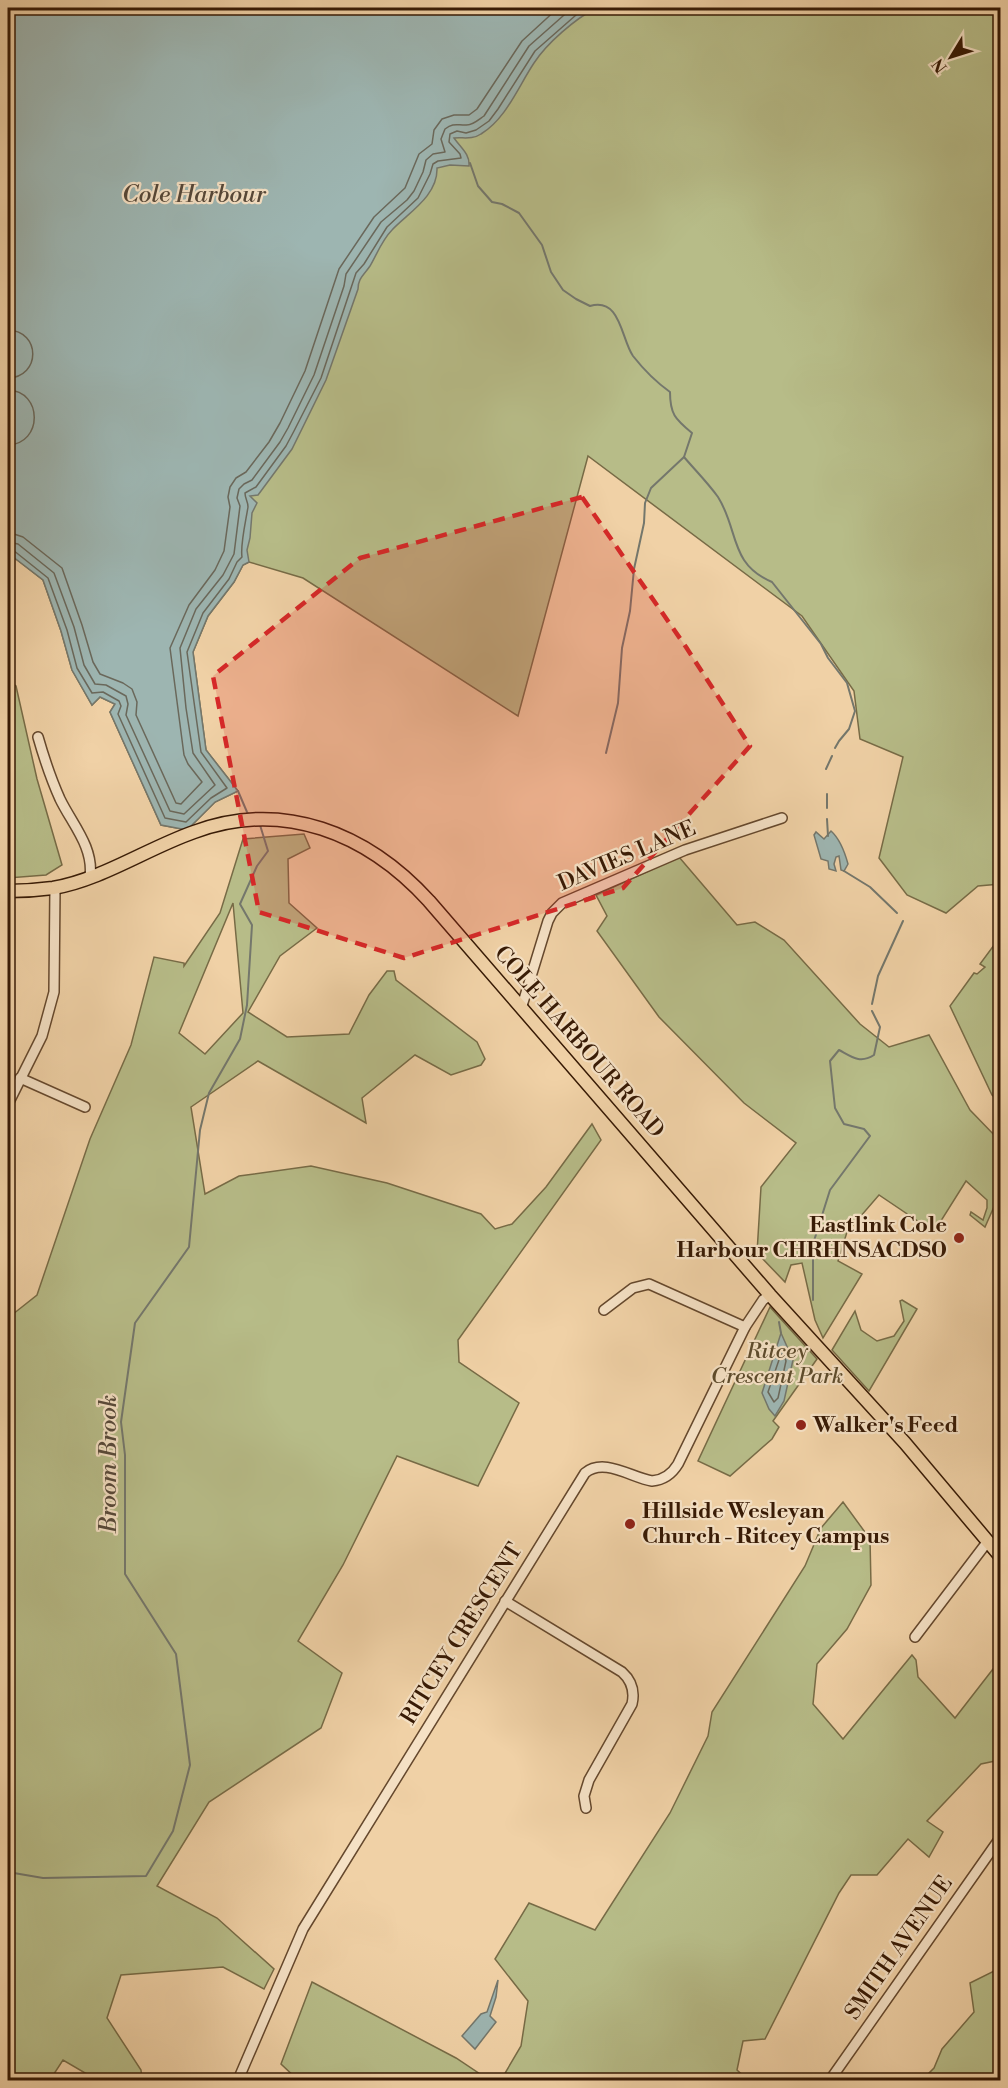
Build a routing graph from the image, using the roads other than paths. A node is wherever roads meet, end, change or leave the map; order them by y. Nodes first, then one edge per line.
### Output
1 (38, 736) dead end
2 (782, 818) dead end
3 (90, 877) junction
4 (55, 888) junction
5 (8, 891) edge
6 (521, 1009) junction
7 (20, 1078) junction
8 (8, 1104) edge
9 (85, 1107) dead end
10 (770, 1295) junction
11 (604, 1310) dead end
12 (745, 1327) junction
13 (988, 1541) junction
14 (1000, 1556) edge
15 (505, 1601) junction
16 (915, 1637) dead end
17 (586, 1808) dead end
18 (1000, 1838) edge
19 (238, 2080) edge
20 (830, 2080) edge

1 - 3 street
2 - 6 street, DAVIES LANE
3 - 4 main road, COLE HARBOUR ROAD
3 - 6 main road, COLE HARBOUR ROAD
4 - 5 main road, COLE HARBOUR ROAD
4 - 7 street
6 - 10 main road, COLE HARBOUR ROAD
7 - 8 street
7 - 9 street
10 - 12 street, RITCEY CRESCENT
10 - 13 main road, COLE HARBOUR ROAD
11 - 12 street
12 - 15 street, RITCEY CRESCENT
13 - 14 main road, COLE HARBOUR ROAD
13 - 16 street
15 - 17 street
15 - 19 street, RITCEY CRESCENT
18 - 20 street, SMITH AVENUE

